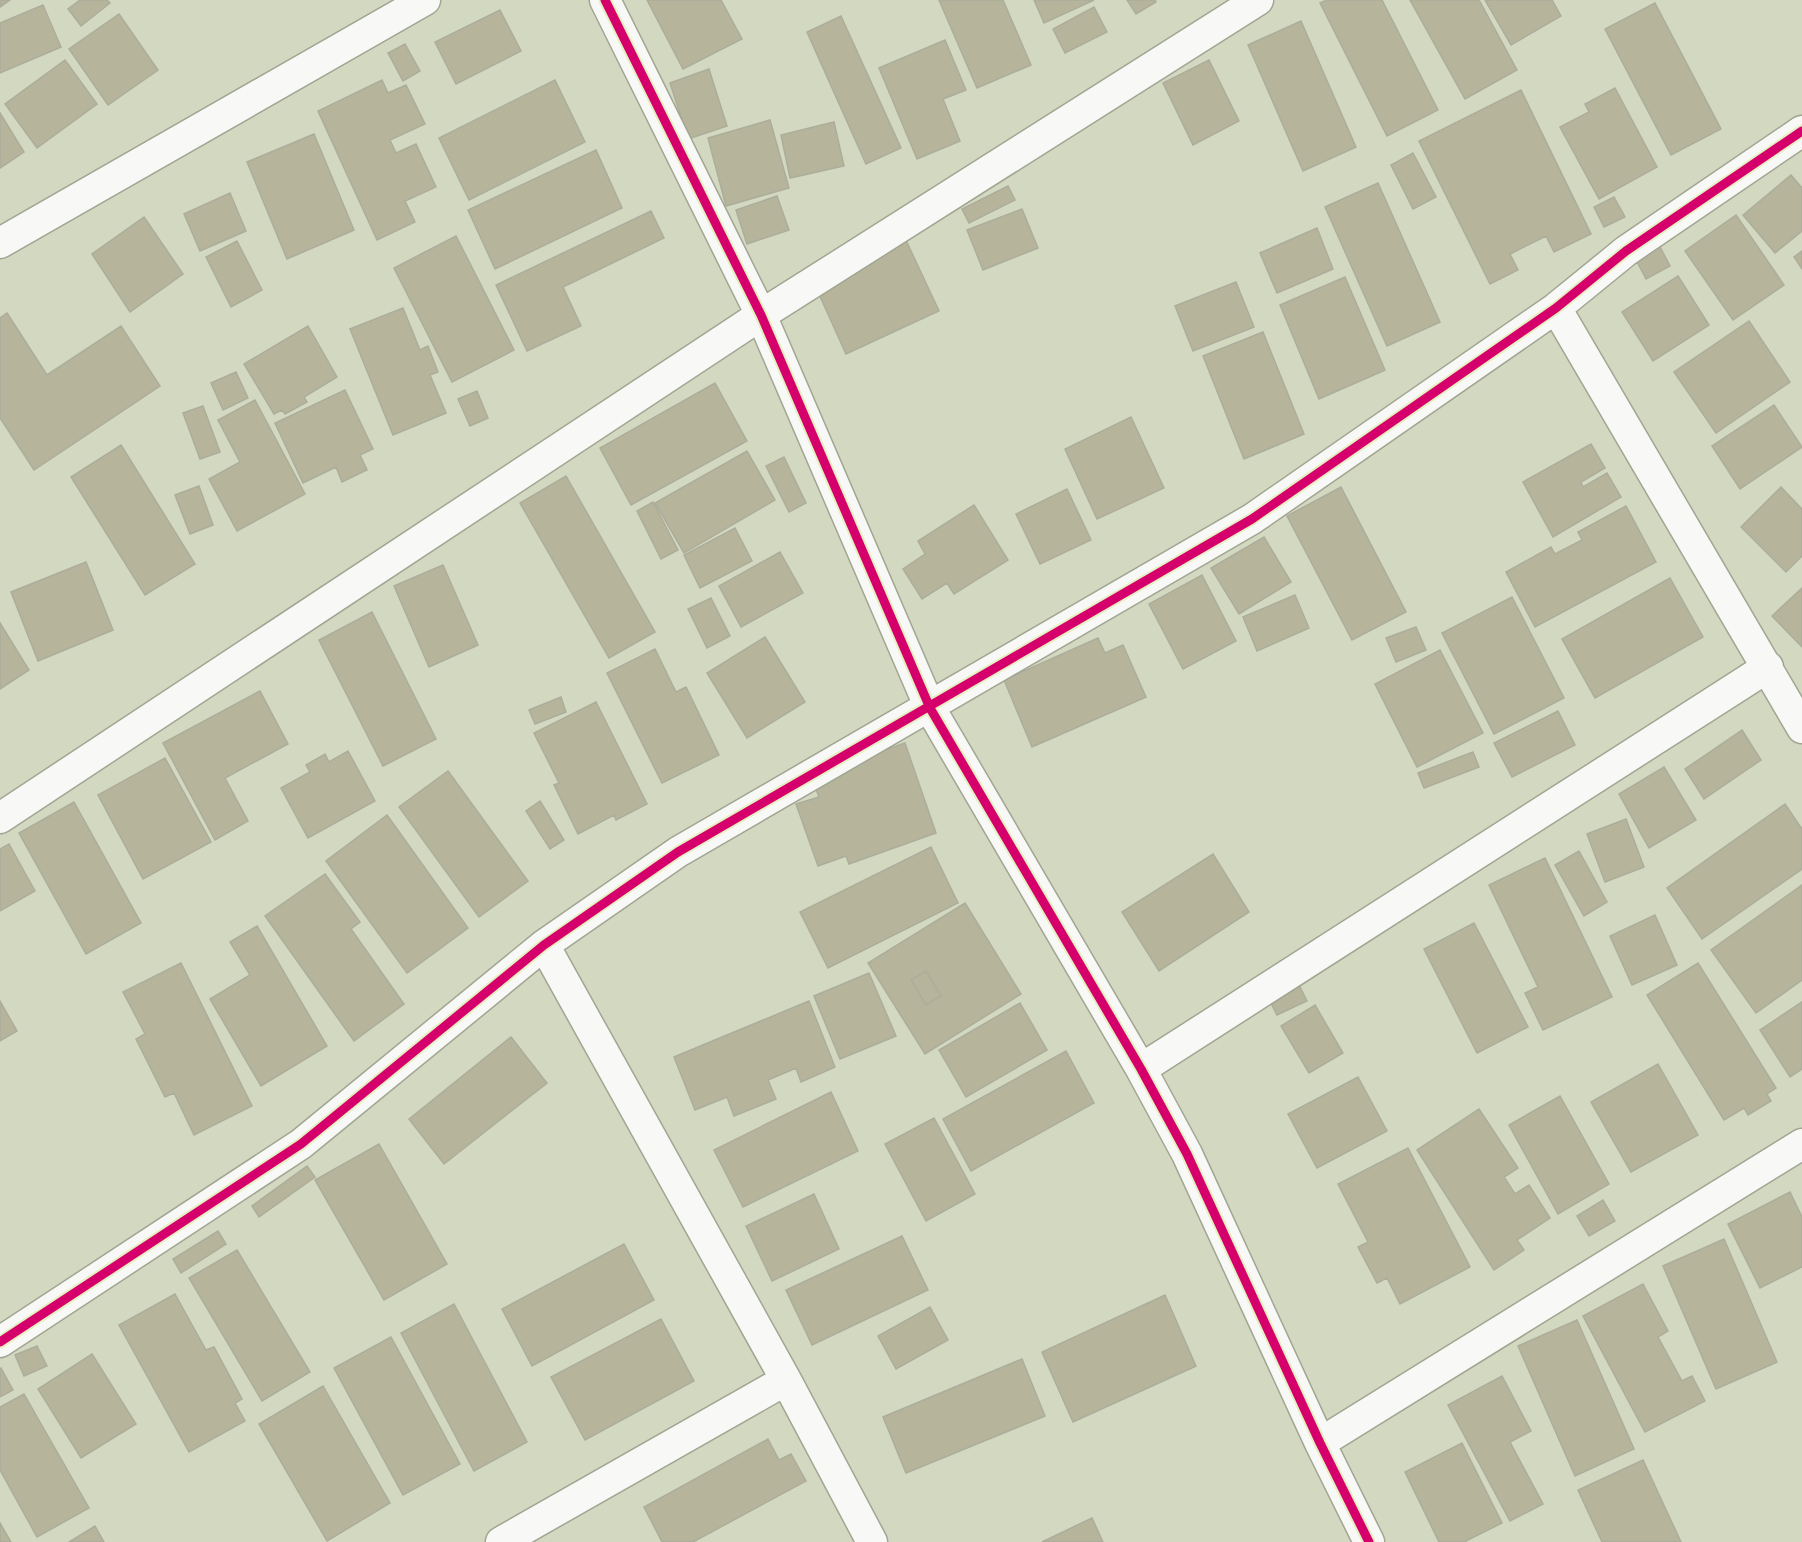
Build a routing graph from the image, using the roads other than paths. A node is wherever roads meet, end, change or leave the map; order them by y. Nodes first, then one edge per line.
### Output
1 (424, 0) edge
2 (605, 0) edge
3 (1258, 0) edge
4 (1802, 131) edge
5 (0, 243) edge
6 (1556, 308) junction
7 (761, 315) junction
8 (1768, 667) junction
9 (930, 708) junction
10 (1802, 728) edge
11 (0, 818) edge
12 (544, 945) junction
13 (1141, 1069) junction
14 (1802, 1144) edge
15 (0, 1342) edge
16 (786, 1380) junction
17 (1320, 1443) junction
18 (1362, 1540) edge
19 (501, 1542) edge
20 (872, 1542) edge

1 - 5 street
2 - 7 street
3 - 7 street
4 - 6 street
6 - 8 street
6 - 9 street
7 - 9 street
7 - 11 street
8 - 10 street
8 - 13 street
9 - 12 street
9 - 13 street
12 - 15 street
12 - 16 street
13 - 17 street
14 - 17 street
16 - 19 street
16 - 20 street
17 - 18 street

